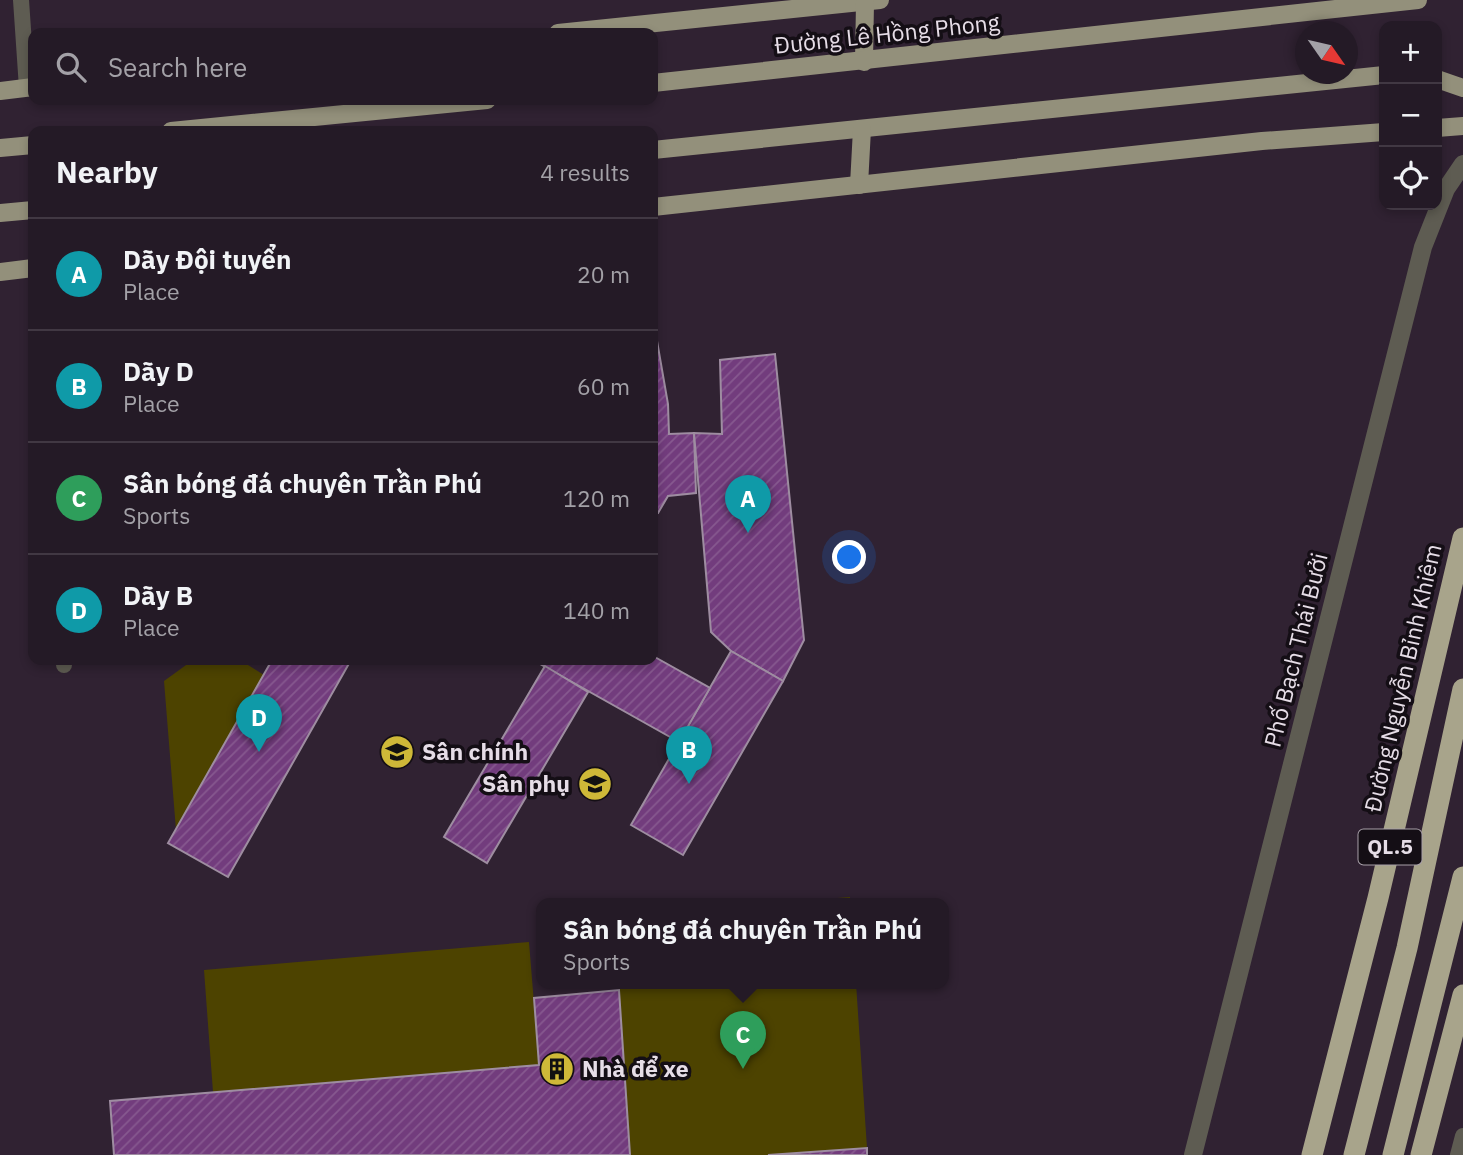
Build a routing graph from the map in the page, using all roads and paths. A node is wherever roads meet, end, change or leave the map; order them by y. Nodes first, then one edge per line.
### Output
1 (21, 0) edge
2 (1419, 0) edge
3 (872, 1) edge
4 (607, 28) edge
5 (864, 62) junction
6 (28, 68) edge
7 (1379, 76) edge
8 (1442, 81) edge
9 (658, 83) edge
10 (28, 88) edge
11 (1463, 88) edge
12 (0, 91) edge
13 (436, 105) edge
14 (222, 126) edge
15 (1463, 126) edge
16 (1442, 128) edge
17 (862, 129) junction
18 (1379, 132) edge
19 (28, 145) edge
20 (0, 148) edge
21 (658, 149) edge
22 (1463, 164) edge
23 (859, 185) junction
24 (658, 206) edge
25 (28, 210) edge
26 (0, 213) edge
27 (28, 269) edge
28 (0, 272) edge
29 (1463, 538) edge
30 (1463, 689) edge
31 (1463, 877) edge
32 (1463, 995) edge
33 (1463, 1136) edge
34 (1193, 1155) edge
35 (1312, 1155) edge
36 (1354, 1155) edge
37 (1393, 1155) edge
38 (1421, 1155) edge
39 (1458, 1155) edge

1 - 6 lane
2 - 5 main road, Đường Lê Hồng Phong
3 - 4 main road, Đường Lê Hồng Phong
3 - 5 main road
5 - 9 main road, Đường Lê Hồng Phong
7 - 17 main road
8 - 11 main road
10 - 12 main road
13 - 14 main road
15 - 16 main road
17 - 21 main road
17 - 23 main road
18 - 23 main road
19 - 20 main road
22 - 34 street, Phố Bạch Thái Bưởi
23 - 24 main road
25 - 26 main road
27 - 28 main road
29 - 35 highway, Đường Nguyễn Bỉnh Khiêm / QL.5
30 - 36 highway, QL.5
31 - 37 highway
32 - 38 highway
33 - 39 lane

